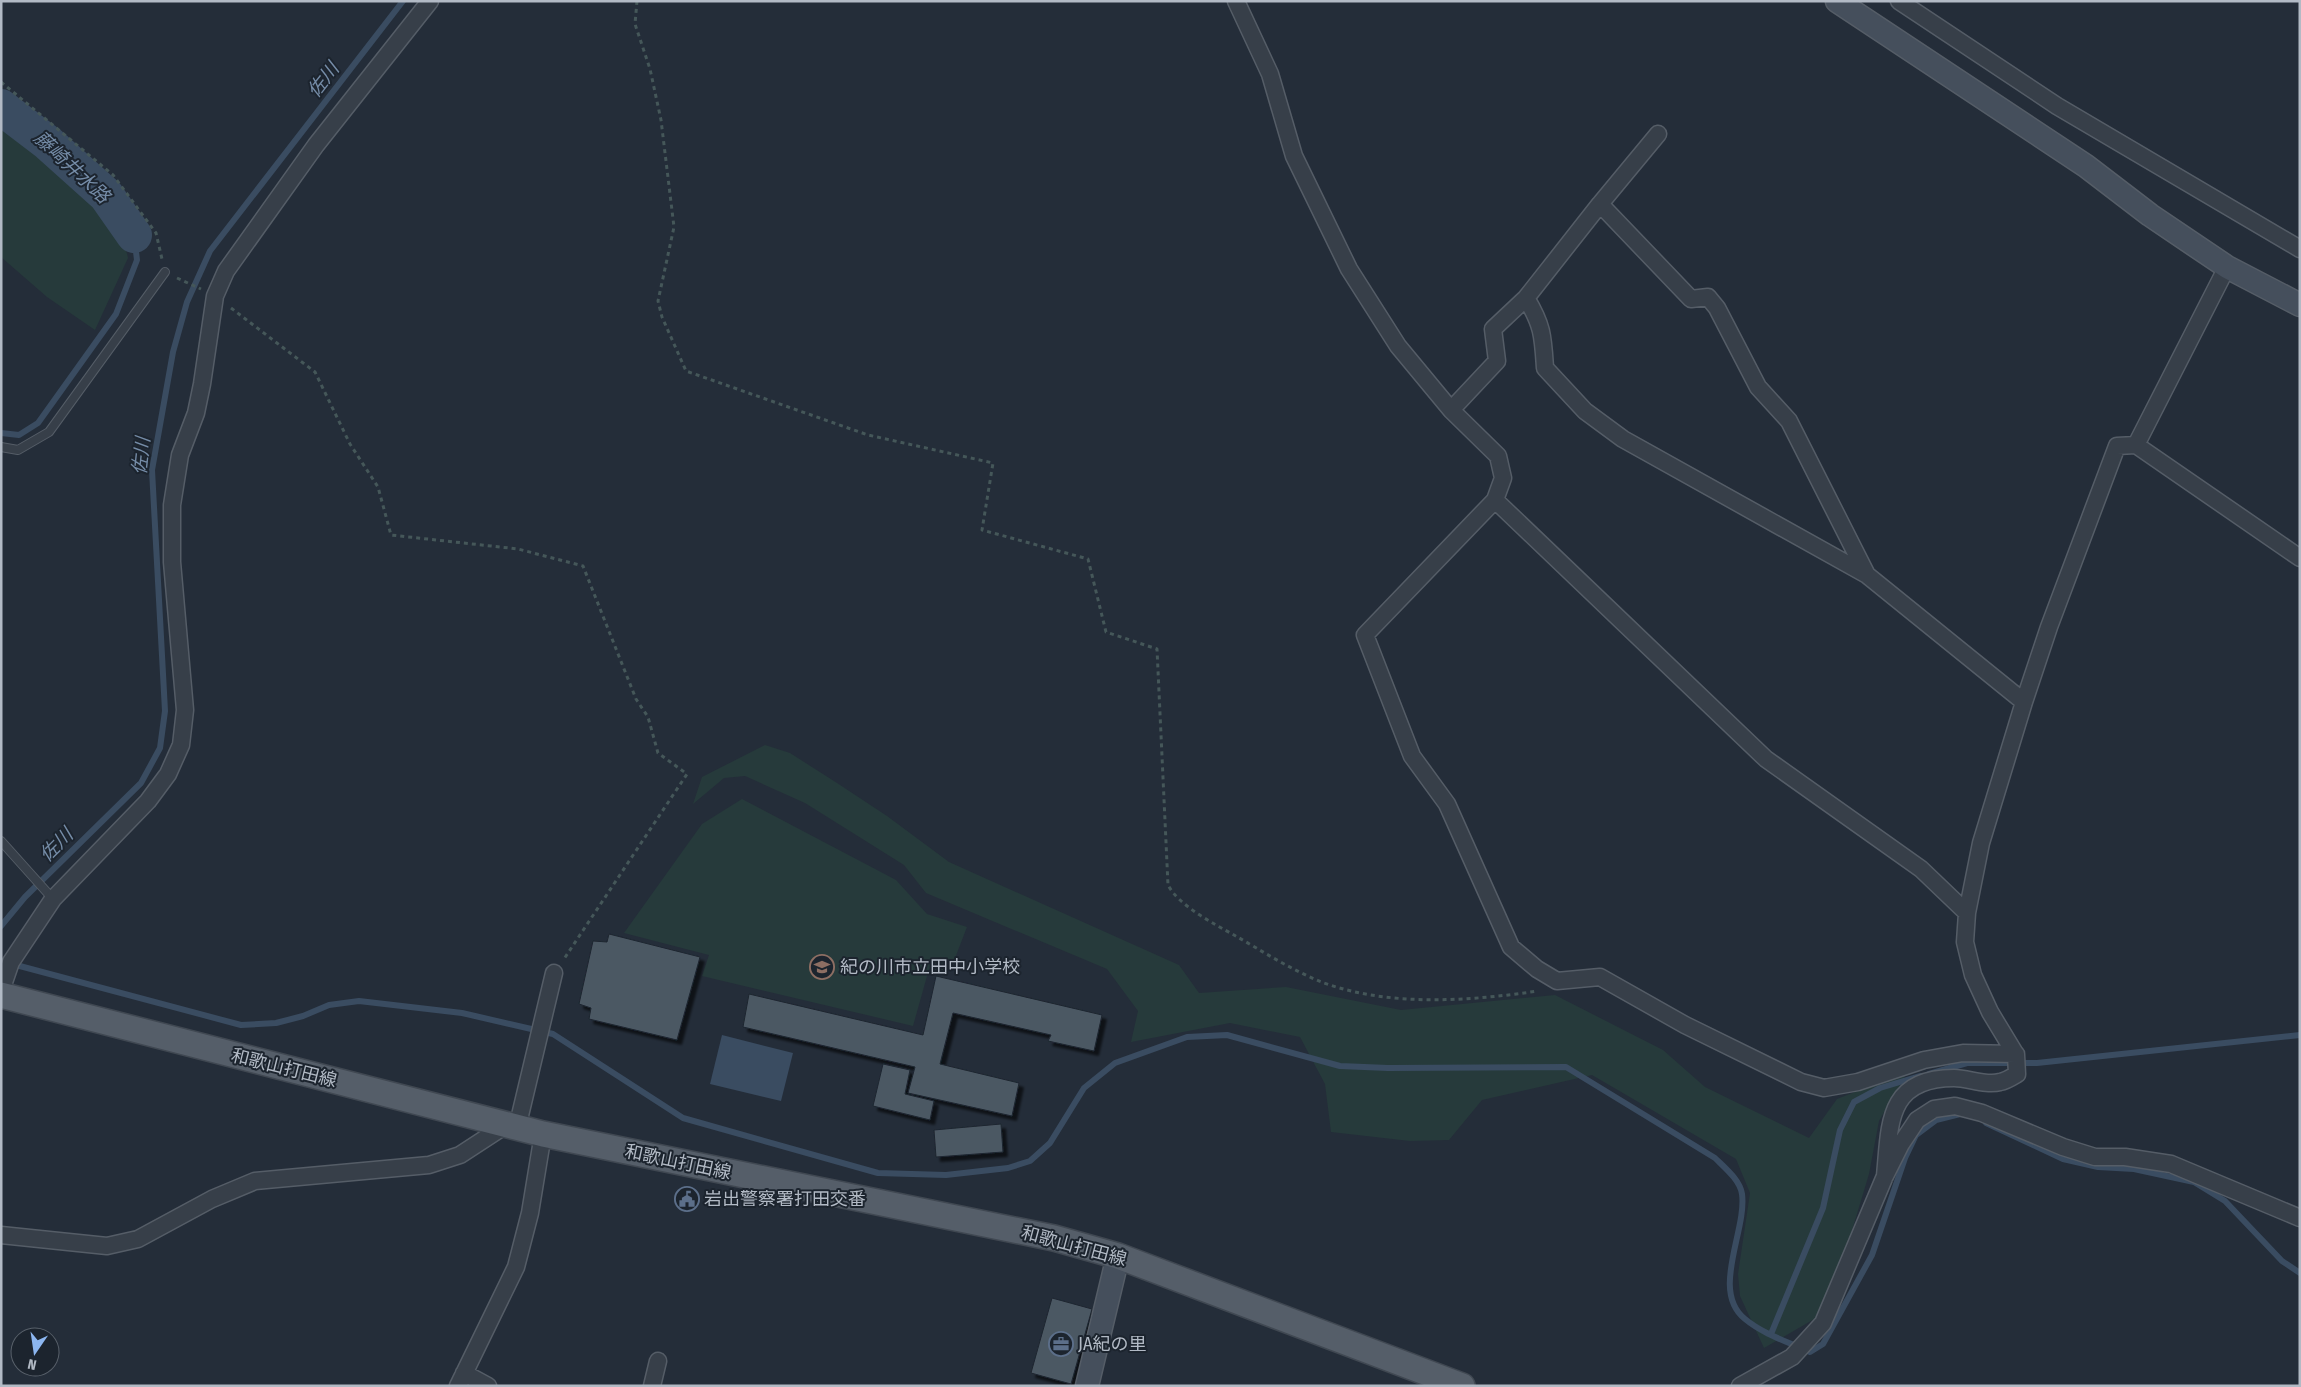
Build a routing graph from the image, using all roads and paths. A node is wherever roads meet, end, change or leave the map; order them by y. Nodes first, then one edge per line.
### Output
1 (430, 1) edge
2 (637, 1) edge
3 (1236, 1) edge
4 (1837, 1) edge
5 (1899, 1) edge
6 (1, 82) edge
7 (1658, 134) dead end
8 (1600, 204) junction
9 (2300, 249) edge
10 (2227, 267) junction
11 (165, 272) junction
12 (211, 294) junction
13 (1526, 298) junction
14 (2300, 305) edge
15 (1451, 410) junction
16 (2136, 446) junction
17 (1, 447) edge
18 (1495, 500) junction
19 (2300, 558) edge
20 (1867, 574) junction
21 (2024, 702) junction
22 (1, 841) edge
23 (50, 896) junction
24 (1967, 913) junction
25 (554, 973) joint
26 (1557, 981) junction
27 (1, 993) edge
28 (2016, 1054) junction
29 (512, 1126) junction
30 (543, 1134) junction
31 (1885, 1176) junction
32 (2300, 1218) edge
33 (1, 1235) edge
34 (1118, 1256) junction
35 (658, 1360) dead end
36 (461, 1380) edge
37 (488, 1386) edge
38 (652, 1386) edge
39 (1086, 1386) edge
40 (1462, 1386) edge
41 (1740, 1386) edge

1 - 12 street
2 - 26 path
3 - 15 street
4 - 10 street
5 - 9 street
6 - 11 path
7 - 8 street
8 - 13 street
8 - 20 street
10 - 14 street
10 - 16 street
11 - 12 path
11 - 17 lane
12 - 23 street
12 - 25 path
13 - 15 street
13 - 20 street
15 - 18 street
16 - 19 street
16 - 21 street
18 - 24 street
18 - 26 street
20 - 21 street
21 - 24 street
22 - 23 lane
23 - 27 street
24 - 28 street
25 - 29 street
26 - 28 street
27 - 29 main road, 和歌山打田線
28 - 31 street
29 - 30 main road, 和歌山打田線
29 - 33 street
30 - 34 main road, 和歌山打田線
30 - 36 street
31 - 32 street
31 - 41 street
34 - 39 street
34 - 40 main road, 和歌山打田線
35 - 38 street
36 - 37 street

